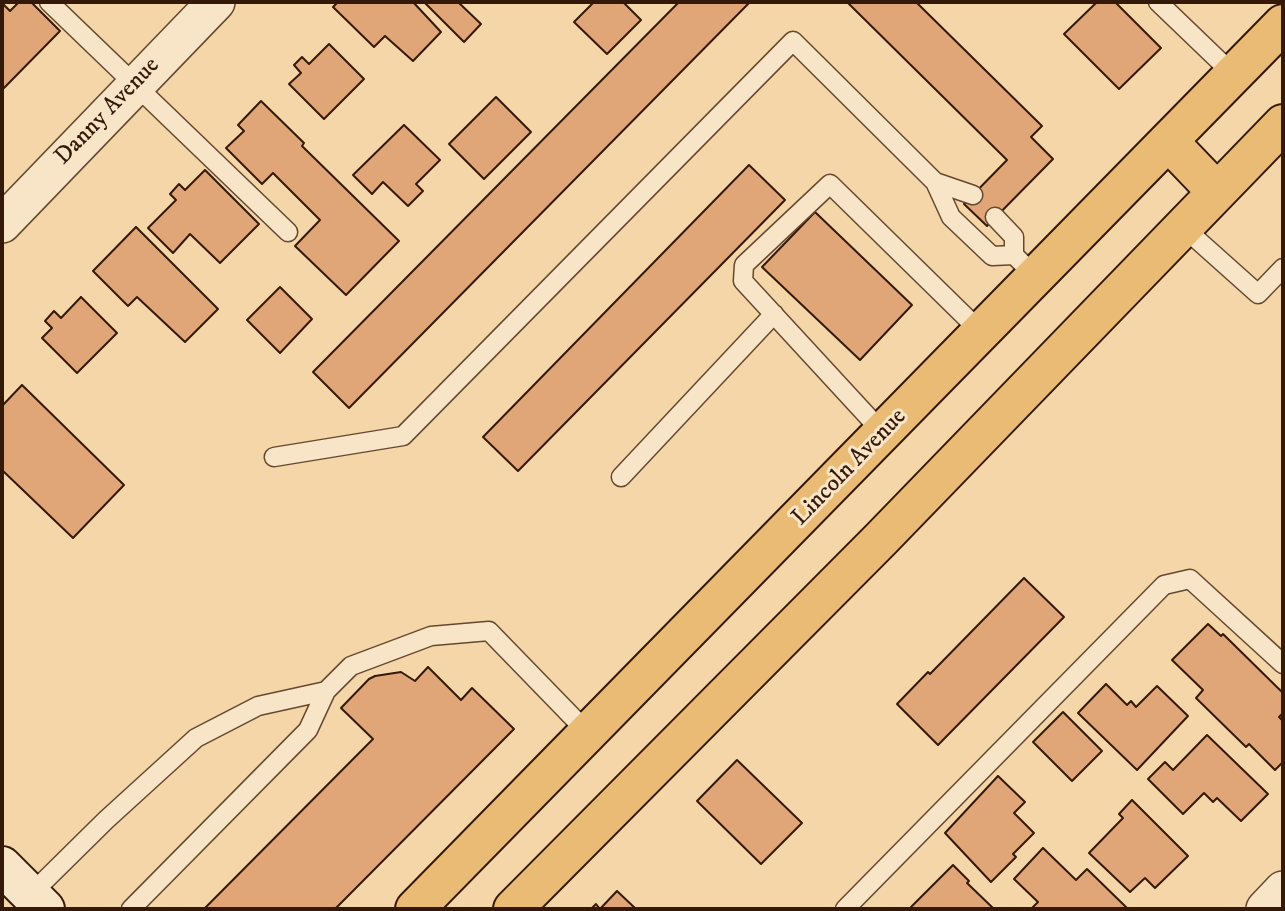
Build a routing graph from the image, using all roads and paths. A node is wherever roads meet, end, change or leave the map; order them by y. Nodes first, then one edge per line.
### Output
1 (50, 2) edge
2 (216, 2) edge
3 (1158, 2) edge
4 (1283, 24) edge
5 (1234, 75) junction
6 (135, 84) junction
7 (1283, 124) edge
8 (1169, 142) junction
9 (935, 182) junction
10 (1217, 192) junction
11 (973, 195) dead end
12 (995, 217) dead end
13 (2, 224) edge
14 (1183, 227) junction
15 (288, 232) dead end
16 (1026, 266) junction
17 (1283, 268) edge
18 (774, 314) junction
19 (982, 332) junction
20 (884, 434) junction
21 (274, 457) dead end
22 (621, 477) dead end
23 (1283, 664) edge
24 (326, 691) junction
25 (589, 734) junction
26 (2, 866) edge
27 (1283, 890) edge
28 (38, 902) edge
29 (131, 909) edge
30 (415, 909) edge
31 (513, 909) edge
32 (845, 909) edge
33 (1265, 909) edge

1 - 6 lane
2 - 6 street, Danny Avenue
3 - 5 lane
4 - 5 main road, Lincoln Avenue
5 - 8 main road, Lincoln Avenue
6 - 13 street, Danny Avenue
6 - 15 lane
7 - 10 main road
8 - 10 main road
8 - 16 main road, Lincoln Avenue
9 - 11 lane
9 - 16 lane
9 - 21 lane
10 - 14 main road
12 - 16 lane
14 - 17 lane
14 - 31 main road
16 - 19 main road, Lincoln Avenue
18 - 19 lane
18 - 20 lane
18 - 22 lane
19 - 20 main road, Lincoln Avenue
20 - 25 main road, Lincoln Avenue
23 - 32 lane
24 - 25 lane
24 - 28 lane
24 - 29 lane
25 - 30 main road, Lincoln Avenue
26 - 28 main road
27 - 33 street

